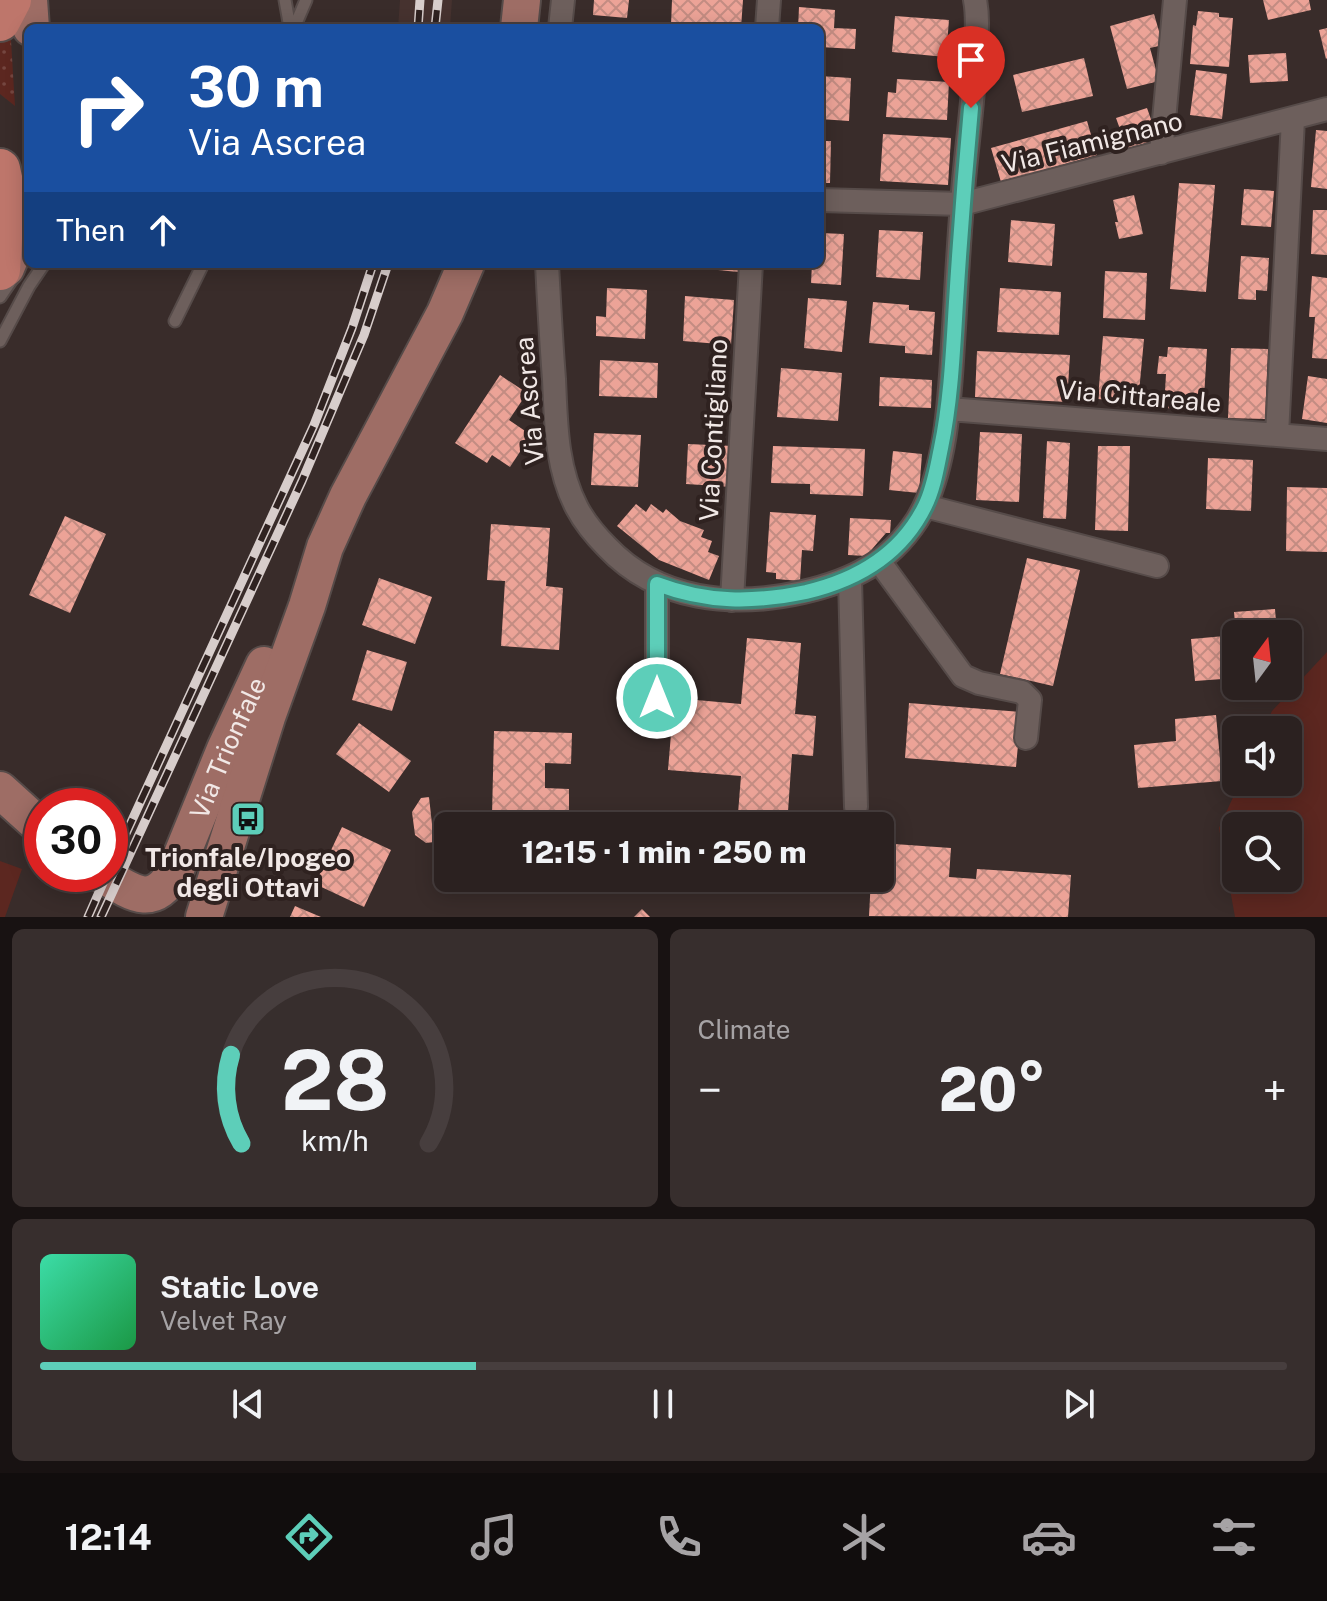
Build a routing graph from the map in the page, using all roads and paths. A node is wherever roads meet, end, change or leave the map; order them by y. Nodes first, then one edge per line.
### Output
1 (11, 0) edge
2 (29, 0) edge
3 (285, 0) edge
4 (522, 0) edge
5 (563, 0) edge
6 (769, 0) edge
7 (975, 0) edge
8 (1175, 0) edge
9 (305, 1) edge
10 (0, 21) edge
11 (31, 24) edge
12 (291, 24) edge
13 (294, 24) edge
14 (519, 24) edge
15 (560, 24) edge
16 (767, 24) edge
17 (1327, 109) edge
18 (1293, 119) junction
19 (1161, 153) junction
20 (0, 169) edge
21 (824, 200) edge
22 (962, 204) junction
23 (24, 219) edge
24 (41, 268) edge
25 (201, 268) edge
26 (464, 268) edge
27 (547, 268) edge
28 (751, 268) edge
29 (7, 272) edge
30 (0, 297) edge
31 (175, 321) dead end
32 (0, 341) edge
33 (949, 409) junction
34 (1277, 435) junction
35 (1327, 439) edge
36 (925, 506) junction
37 (325, 547) junction
38 (879, 561) junction
39 (1157, 566) dead end
40 (850, 579) junction
41 (657, 584) junction
42 (732, 600) junction
43 (657, 724) dead end
44 (1026, 738) dead end
45 (0, 790) edge
46 (856, 807) dead end
47 (24, 812) edge
48 (128, 891) edge
49 (105, 892) edge
50 (128, 917) edge
51 (204, 917) edge

1 - 10 highway
2 - 11 main road
3 - 12 lane
4 - 14 main road
5 - 15 street
6 - 16 street
7 - 22 street, Via Ascrea
8 - 19 street
9 - 13 lane
17 - 18 street, Via Fiamignano
18 - 19 street, Via Fiamignano
18 - 34 street
19 - 22 street, Via Fiamignano
20 - 29 highway
21 - 22 street, Via Fiamignano
22 - 33 street, Via Ascrea
23 - 29 main road
24 - 32 lane
25 - 31 lane
26 - 37 main road, Via Trionfale
27 - 41 street, Via Ascrea
28 - 42 street, Via Contigliano
29 - 30 lane
33 - 34 street, Via Cittareale
33 - 36 street, Via Ascrea
34 - 35 street, Via Cittareale
36 - 38 street, Via Ascrea
36 - 39 street
37 - 48 main road, Via Trionfale
37 - 51 main road, Via Trionfale
38 - 40 street, Via Ascrea
38 - 44 street
40 - 42 street, Via Ascrea
40 - 46 street
41 - 42 street, Via Ascrea
41 - 43 street
45 - 47 main road
49 - 50 main road

